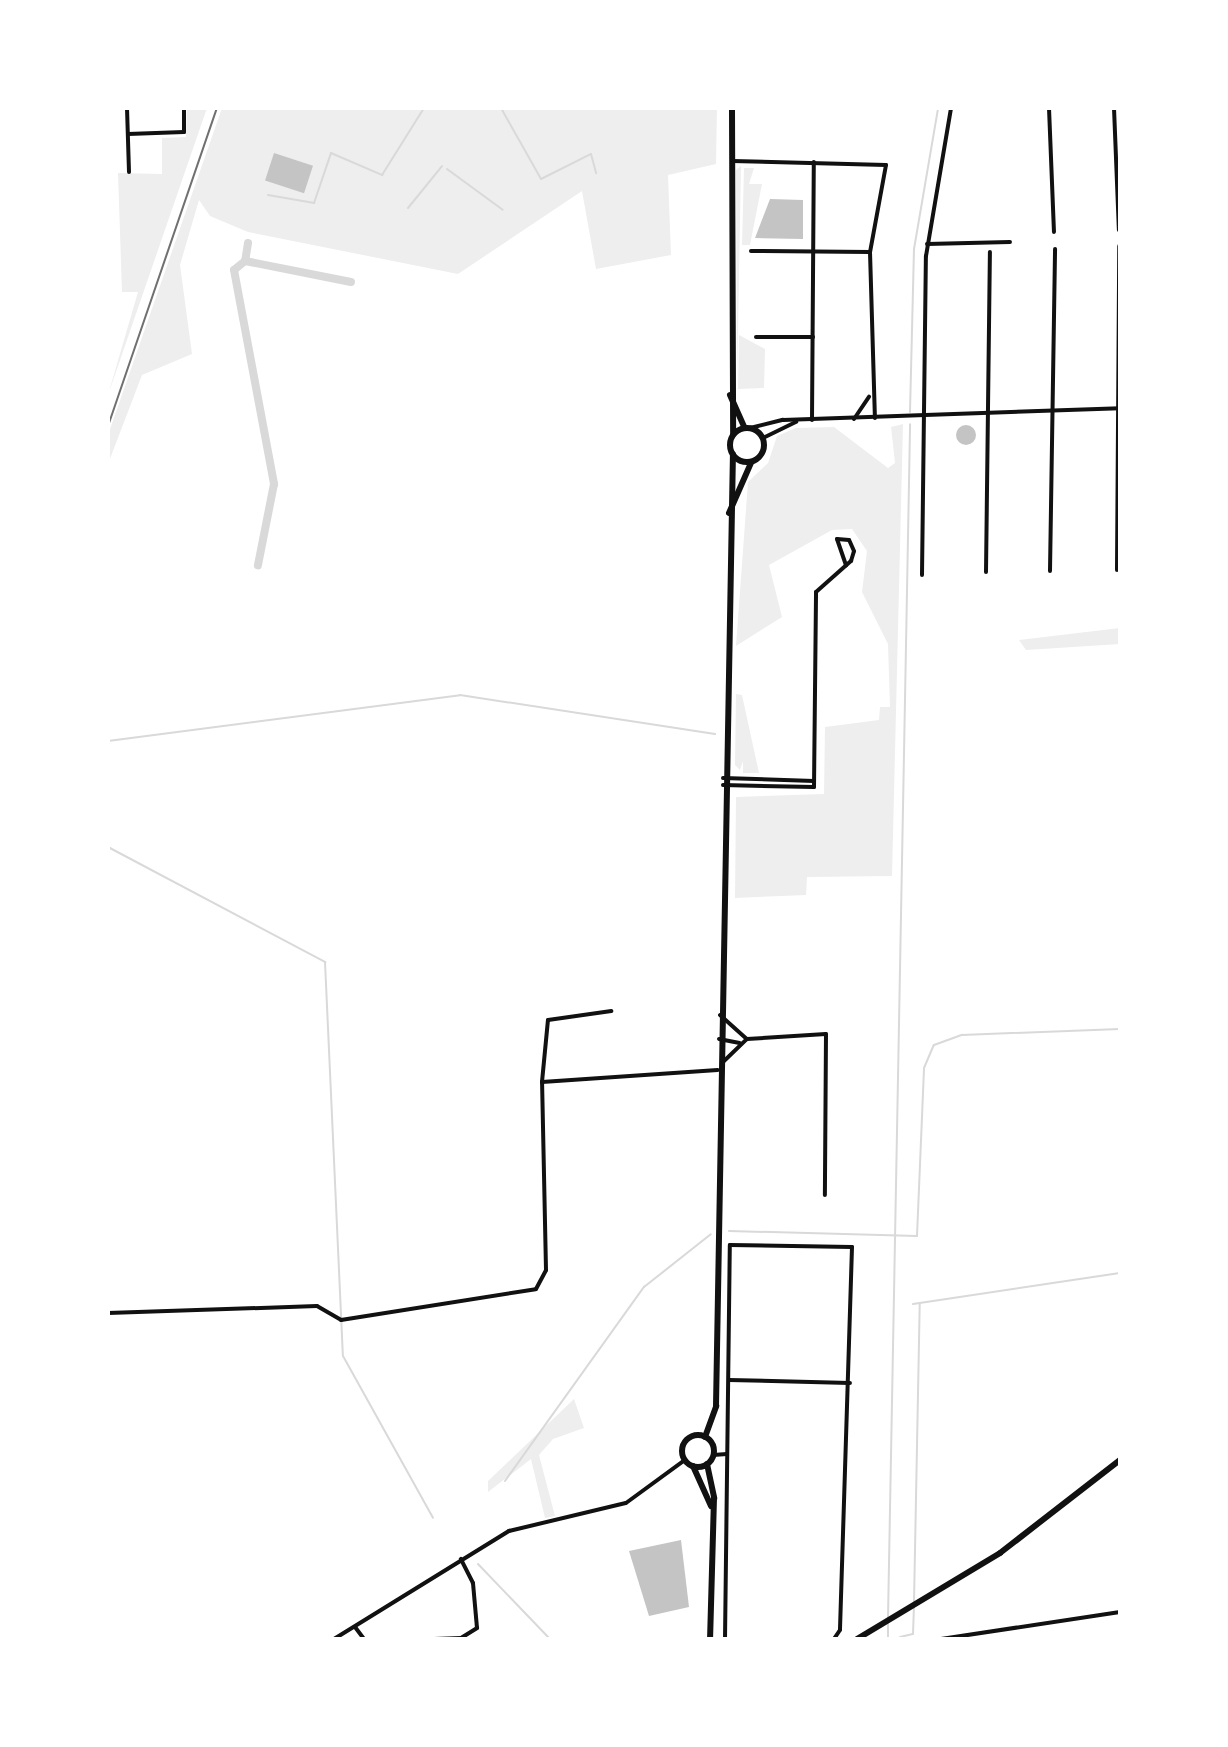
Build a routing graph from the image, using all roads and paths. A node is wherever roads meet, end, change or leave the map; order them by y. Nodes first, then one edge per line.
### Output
1 (127, 108) edge
2 (184, 108) edge
3 (732, 108) edge
4 (951, 108) edge
5 (1049, 108) edge
6 (1114, 108) edge
7 (128, 134) junction
8 (732, 161) junction
9 (814, 162) junction
10 (129, 172) dead end
11 (1119, 230) edge
12 (1054, 232) dead end
13 (1010, 242) dead end
14 (927, 244) junction
15 (1119, 246) edge
16 (1055, 249) dead end
17 (751, 251) dead end
18 (813, 252) junction
19 (870, 252) junction
20 (990, 252) dead end
21 (756, 337) dead end
22 (813, 337) junction
23 (729, 394) junction
24 (870, 395) junction
25 (864, 404) junction
26 (1118, 408) edge
27 (1052, 411) junction
28 (987, 414) junction
29 (924, 416) junction
30 (864, 418) junction
31 (875, 418) junction
32 (854, 419) junction
33 (812, 420) junction
34 (799, 421) junction
35 (748, 428) junction
36 (733, 434) junction
37 (763, 438) junction
38 (733, 454) junction
39 (753, 461) junction
40 (728, 517) junction
41 (846, 565) junction
42 (1117, 570) dead end
43 (1050, 571) dead end
44 (986, 572) dead end
45 (922, 575) dead end
46 (723, 782) junction
47 (611, 1011) dead end
48 (720, 1015) junction
49 (736, 1036) junction
50 (719, 1039) junction
51 (747, 1039) junction
52 (740, 1043) junction
53 (718, 1070) junction
54 (542, 1082) junction
55 (825, 1195) dead end
56 (108, 1313) edge
57 (729, 1380) junction
58 (850, 1383) junction
59 (705, 1437) junction
60 (727, 1454) junction
61 (713, 1455) junction
62 (685, 1460) junction
63 (1120, 1460) edge
64 (707, 1464) junction
65 (693, 1466) junction
66 (711, 1506) junction
67 (461, 1559) junction
68 (1120, 1612) edge
69 (355, 1627) junction
70 (334, 1639) edge
71 (364, 1639) edge
72 (434, 1639) edge
73 (710, 1639) edge
74 (725, 1639) edge
75 (834, 1639) edge
76 (857, 1639) edge
77 (941, 1639) edge

1 - 7 street
2 - 7 street
3 - 8 main road
4 - 14 street
5 - 12 street
6 - 11 street
7 - 10 street
8 - 9 street
8 - 23 main road
9 - 18 street
9 - 19 street
13 - 14 street
14 - 29 street
15 - 26 street
16 - 27 street
17 - 18 street
18 - 19 street
18 - 22 street
19 - 24 street
20 - 28 street
21 - 22 street
22 - 33 street
23 - 35 main road
23 - 36 main road
24 - 25 street
24 - 31 street
25 - 30 street
25 - 32 street
26 - 27 street
26 - 42 street
27 - 28 street
27 - 43 street
28 - 29 street
28 - 44 street
29 - 31 street
29 - 45 street
30 - 31 street
30 - 32 street
32 - 33 street
33 - 34 street
34 - 35 street
34 - 37 street
35 - 36 main road
35 - 37 main road
36 - 38 main road
37 - 39 main road
38 - 39 main road
38 - 40 main road
39 - 40 main road
40 - 46 main road
41 - 41 street
41 - 46 street
46 - 48 main road
47 - 54 street
48 - 49 street
48 - 50 main road
49 - 50 street
49 - 51 street
50 - 52 street
50 - 53 main road
51 - 52 street
51 - 55 street
52 - 53 street
53 - 54 street
53 - 59 main road
54 - 56 street
57 - 58 street
57 - 58 street
57 - 60 street
58 - 75 street
59 - 61 main road
59 - 62 main road
60 - 61 street
60 - 74 street
61 - 64 main road
62 - 65 main road
62 - 67 street
63 - 76 main road
64 - 65 main road
64 - 66 main road
65 - 66 main road
66 - 73 main road
67 - 69 street
67 - 72 street
68 - 77 street
69 - 70 street
69 - 71 street

